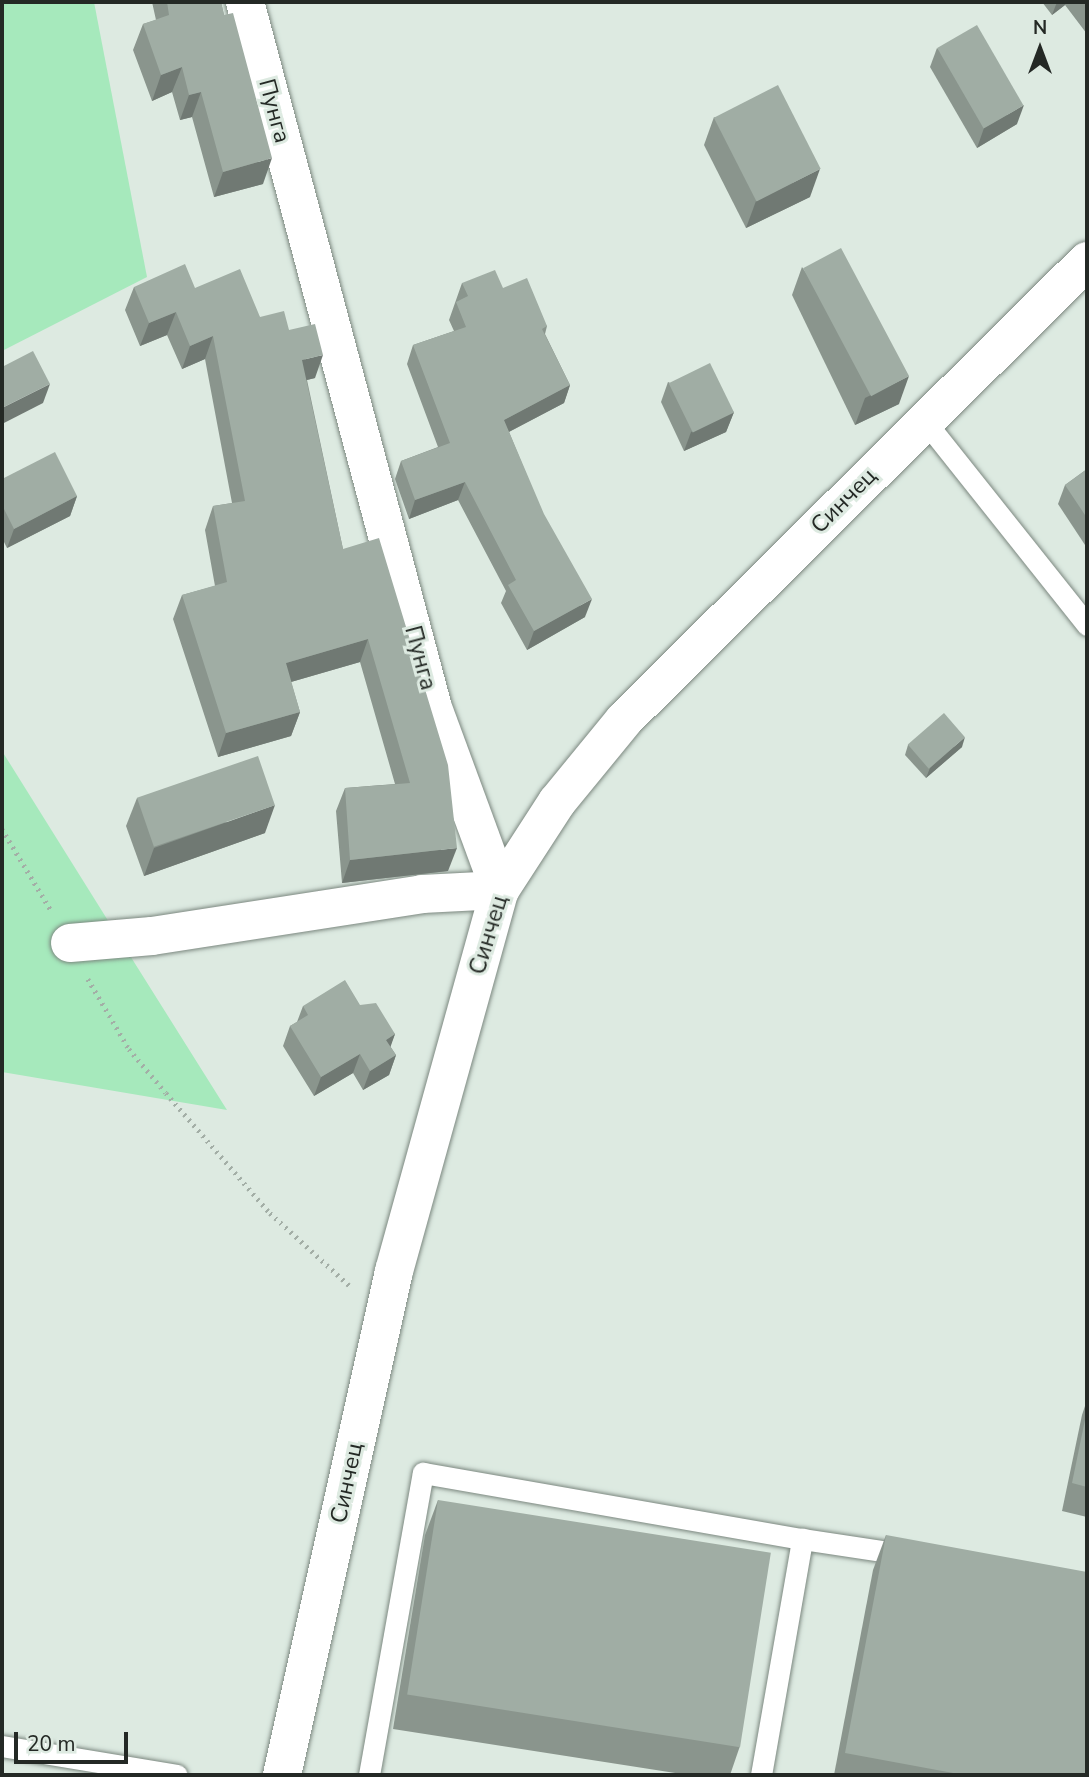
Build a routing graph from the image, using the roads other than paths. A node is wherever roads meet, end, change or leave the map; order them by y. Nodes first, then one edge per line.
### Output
1 (245, 2) edge
2 (1087, 261) edge
3 (924, 420) junction
4 (1087, 625) edge
5 (500, 890) junction
6 (70, 943) road end
7 (802, 1539) junction
8 (938, 1559) edge
9 (2, 1746) edge
10 (177, 1775) edge
11 (282, 1775) edge
12 (369, 1775) edge
13 (761, 1775) edge

1 - 5 street, Пунга
2 - 3 street, Синчец
3 - 4 lane
3 - 5 street, Синчец
5 - 6 street
5 - 11 street, Синчец
7 - 8 lane
7 - 12 lane
7 - 13 lane
9 - 10 lane

